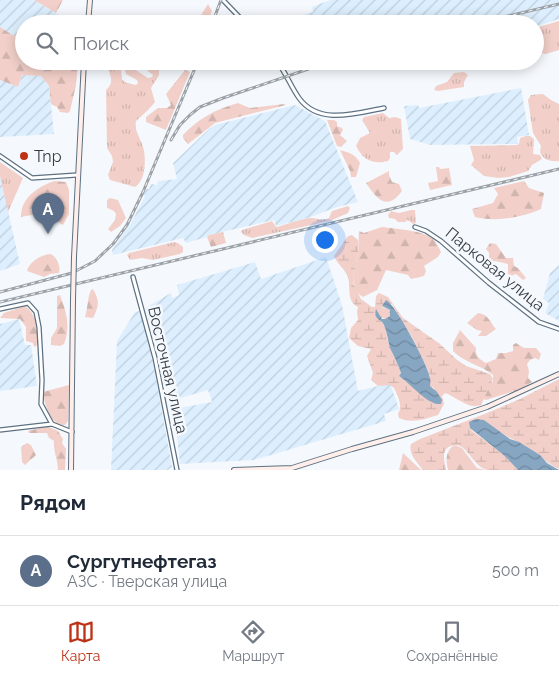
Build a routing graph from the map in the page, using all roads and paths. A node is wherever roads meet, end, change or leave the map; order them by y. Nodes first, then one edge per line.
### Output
1 (90, 0) edge
2 (223, 0) edge
3 (89, 15) edge
4 (237, 15) edge
5 (83, 70) edge
6 (282, 70) edge
7 (384, 108) dead end
8 (0, 156) edge
9 (77, 175) junction
10 (415, 227) dead end
11 (133, 277) dead end
12 (0, 309) edge
13 (559, 329) edge
14 (559, 374) edge
15 (52, 424) junction
16 (0, 430) edge
17 (72, 432) junction
18 (70, 470) edge
19 (177, 470) edge
20 (234, 470) edge

1 - 3 main road
2 - 4 street
5 - 9 main road
6 - 7 street
8 - 9 street
9 - 17 main road, bridge
10 - 13 street, Парковая улица
11 - 19 street, Восточная улица
12 - 15 street
14 - 20 main road
15 - 16 street
15 - 17 street
17 - 18 main road

